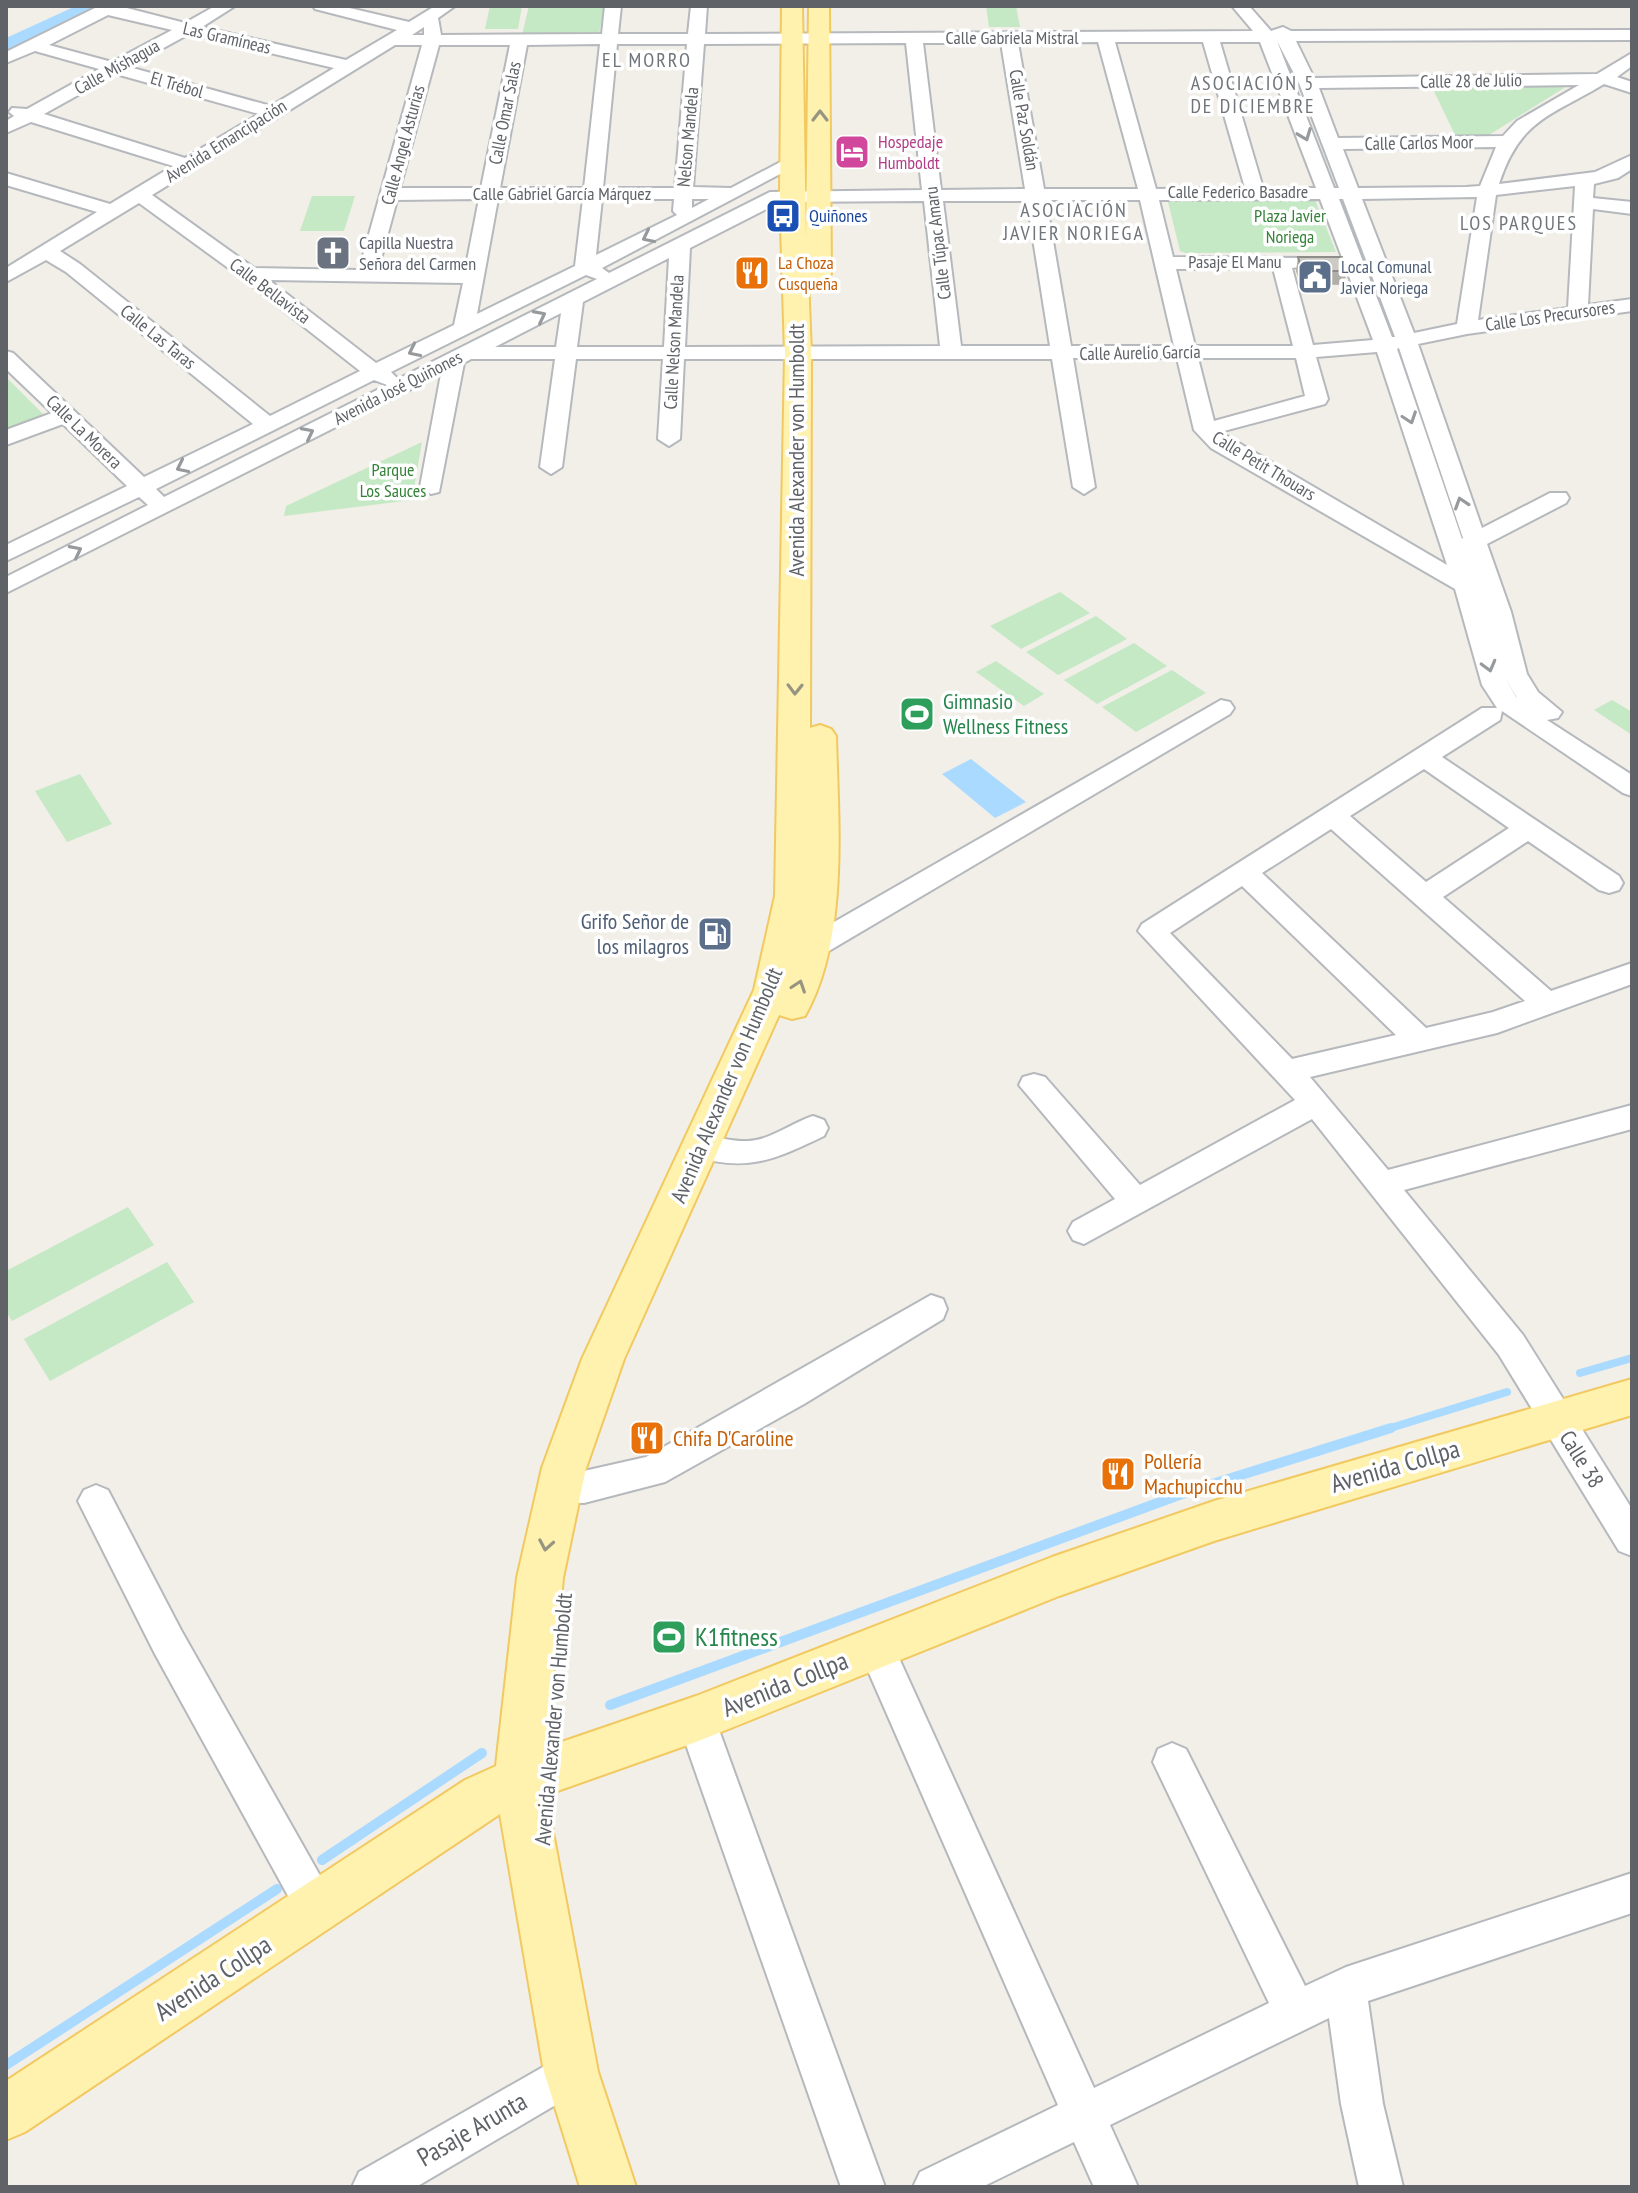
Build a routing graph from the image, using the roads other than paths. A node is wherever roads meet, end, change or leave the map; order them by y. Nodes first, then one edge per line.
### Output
1 (227, 6) edge
2 (321, 6) edge
3 (613, 6) edge
4 (699, 6) edge
5 (792, 6) edge
6 (819, 6) edge
7 (1240, 6) edge
8 (1260, 6) edge
9 (108, 8) edge
10 (440, 10) edge
11 (411, 28) junction
12 (187, 29) junction
13 (1632, 35) edge
14 (1105, 37) junction
15 (1210, 37) junction
16 (1267, 37) junction
17 (1287, 37) junction
18 (914, 38) junction
19 (1009, 38) junction
20 (696, 39) junction
21 (793, 39) junction
22 (820, 39) junction
23 (392, 40) junction
24 (519, 40) junction
25 (610, 40) junction
26 (432, 41) junction
27 (34, 46) junction
28 (6, 58) edge
29 (1632, 58) edge
30 (348, 66) junction
31 (116, 68) junction
32 (1606, 79) junction
33 (1308, 83) junction
34 (1632, 88) edge
35 (6, 108) edge
36 (273, 112) junction
37 (28, 116) junction
38 (6, 128) edge
39 (1507, 141) junction
40 (1331, 144) junction
41 (188, 165) junction
42 (1630, 165) edge
43 (6, 179) edge
44 (1585, 180) junction
45 (801, 184) junction
46 (1486, 191) junction
47 (1255, 192) junction
48 (1327, 192) junction
49 (1350, 192) junction
50 (736, 193) junction
51 (1036, 193) junction
52 (1148, 193) junction
53 (139, 194) junction
54 (389, 194) junction
55 (490, 194) junction
56 (593, 194) junction
57 (683, 194) junction
58 (933, 194) junction
59 (1583, 202) junction
60 (1632, 208) edge
61 (112, 211) junction
62 (681, 221) junction
63 (680, 245) junction
64 (46, 251) junction
65 (1281, 262) junction
66 (1353, 262) junction
67 (1165, 263) junction
68 (585, 267) junction
69 (10, 270) edge
70 (249, 274) junction
71 (367, 275) junction
72 (474, 277) junction
73 (611, 280) junction
74 (573, 299) junction
75 (1632, 305) edge
76 (1578, 312) junction
77 (464, 327) junction
78 (1467, 328) junction
79 (1396, 343) junction
80 (1304, 352) junction
81 (951, 353) junction
82 (1184, 353) junction
83 (566, 354) junction
84 (807, 354) junction
85 (1062, 354) junction
86 (673, 355) junction
87 (461, 356) junction
88 (6, 357) edge
89 (374, 372) junction
90 (401, 386) junction
91 (66, 415) junction
92 (268, 425) junction
93 (1205, 430) junction
94 (6, 438) edge
95 (669, 439) dead end
96 (551, 467) dead end
97 (141, 487) junction
98 (431, 487) dead end
99 (1084, 487) dead end
100 (1558, 498) dead end
101 (163, 507) junction
102 (1464, 547) junction
103 (7, 553) edge
104 (1466, 585) junction
105 (6, 586) edge
106 (1221, 708) dead end
107 (1491, 714) dead end
108 (1424, 757) junction
109 (1632, 764) edge
110 (1632, 787) edge
111 (1332, 815) junction
112 (1528, 828) junction
113 (1244, 872) junction
114 (1609, 883) dead end
115 (1424, 897) junction
116 (798, 946) junction
117 (1632, 973) edge
118 (1547, 1004) junction
119 (1420, 1040) junction
120 (1288, 1071) junction
121 (1034, 1085) dead end
122 (1316, 1103) junction
123 (1632, 1117) edge
124 (813, 1128) dead end
125 (715, 1150) junction
126 (1382, 1184) junction
127 (1136, 1202) junction
128 (1084, 1231) dead end
129 (931, 1309) dead end
130 (1632, 1397) edge
131 (1557, 1419) junction
132 (571, 1487) junction
133 (96, 1501) dead end
134 (1632, 1540) edge
135 (876, 1648) junction
136 (696, 1719) junction
137 (1172, 1762) dead end
138 (532, 1776) junction
139 (1632, 1893) edge
140 (317, 1909) junction
141 (1346, 1988) junction
142 (1295, 2011) junction
143 (571, 2072) junction
144 (6, 2113) edge
145 (1083, 2114) junction
146 (374, 2187) edge
147 (608, 2187) edge
148 (863, 2187) edge
149 (935, 2187) edge
150 (1116, 2187) edge
151 (1381, 2187) edge

1 - 12 street, Calle Mishagua
2 - 11 street
3 - 25 street
4 - 20 street, Nelson Mandela
5 - 21 main road, Avenida Alexander von Humboldt
6 - 22 main road, Avenida Alexander von Humboldt
7 - 16 street
8 - 17 street
9 - 12 street, Las Gramíneas
9 - 27 street
10 - 11 street, Avenida Emancipación
10 - 26 street, Calle Angel Asturias
11 - 23 street, Avenida Emancipación
12 - 30 street, Las Gramíneas
12 - 31 street, Calle Mishagua
13 - 17 street, Calle Gabriela Mistral
14 - 15 street, Calle Gabriela Mistral
14 - 19 street, Calle Gabriela Mistral
14 - 52 street, Calle Petit Thouars
15 - 16 street, Calle Gabriela Mistral
15 - 47 street
16 - 17 street, Calle Gabriela Mistral
16 -> 48 street
17 - 33 street
18 - 19 street, Calle Gabriela Mistral
18 - 22 street, Calle Gabriela Mistral
18 - 58 street, Calle Túpac Amaru
19 - 51 street, Calle Paz Soldán
20 - 21 street, Calle Gabriela Mistral
20 - 25 street, Calle Gabriela Mistral
20 - 57 street, Nelson Mandela
21 - 22 street, Calle Gabriela Mistral
21 - 45 main road, Avenida Alexander von Humboldt
45 -> 22 main road, Avenida Alexander von Humboldt
23 - 26 street, Calle Gabriela Mistral
23 - 30 street, Avenida Emancipación
24 - 25 street, Calle Gabriela Mistral
24 - 26 street, Calle Gabriela Mistral
24 - 55 street, Calle Omar Salas
25 - 56 street
26 - 54 street, Calle Angel Asturias
27 - 28 street
27 - 31 street, El Trébol
29 - 32 street
30 - 36 street, Avenida Emancipación
31 - 36 street, El Trébol
31 - 37 street, Calle Mishagua
32 - 33 street, Calle 28 de Julio
32 - 34 street, Calle 28 de Julio
32 - 39 street
33 - 40 street
35 - 37 street
36 - 41 street, Avenida Emancipación
37 - 38 street, Calle Mishagua
37 - 41 street
39 - 40 street, Calle Carlos Moor
39 - 46 street
40 - 49 street
41 - 53 street, Avenida Emancipación
42 - 44 street, Calle Federico Basadre
43 - 61 street
44 - 46 street, Calle Federico Basadre
44 - 59 street
45 - 50 street, Avenida José Quiñones
45 - 58 street, Calle Federico Basadre
45 - 63 street, Avenida José Quiñones
45 - 84 main road, Avenida Alexander von Humboldt
46 - 49 street, Calle Federico Basadre
46 - 78 street
47 - 48 street, Calle Federico Basadre
47 - 52 street, Calle Federico Basadre
48 - 49 street, Calle Federico Basadre
48 - 66 street
49 - 79 street
50 - 57 street, Calle Gabriel García Márquez
50 - 62 street, Avenida José Quiñones
51 - 52 street, Calle Federico Basadre
51 - 58 street, Calle Federico Basadre
51 - 85 street, Calle Paz Soldán
52 - 67 street, Calle Petit Thouars
53 - 61 street, Avenida Emancipación
53 - 70 street, Calle Bellavista
54 - 55 street, Calle Gabriel García Márquez
54 - 71 street, Calle Angel Asturias
55 - 56 street, Calle Gabriel García Márquez
55 - 72 street, Calle Omar Salas
56 - 57 street, Calle Gabriel García Márquez
56 - 68 street
57 - 62 street, Nelson Mandela
58 - 81 street, Calle Túpac Amaru
59 - 60 street
59 - 76 street
61 - 64 street, Avenida Emancipación
62 -> 68 street, Avenida José Quiñones
63 - 73 street, Avenida José Quiñones
63 - 86 street, Calle Nelson Mandela
64 - 69 street, Avenida Emancipación
64 - 92 street, Calle Las Taras
65 - 66 street, Pasaje El Manu
65 - 67 street, Pasaje El Manu
65 - 80 street
66 - 79 street
67 - 82 street, Calle Petit Thouars
68 - 73 street
68 - 77 street, Avenida José Quiñones
70 - 71 street
70 - 89 street, Calle Bellavista
71 - 72 street
72 - 77 street, Calle Omar Salas
73 - 74 street, Avenida José Quiñones
74 - 83 street
87 -> 74 street, Avenida José Quiñones
75 - 76 street, Calle Los Precursores
76 - 78 street, Calle Los Precursores
77 -> 89 street, Avenida José Quiñones
78 - 79 street, Calle Aurelio García
79 - 80 street, Calle Aurelio García
79 - 102 street
80 - 82 street, Calle Aurelio García
80 - 93 street
81 - 84 street, Calle Aurelio García
81 - 85 street, Calle Aurelio García
82 - 85 street, Calle Aurelio García
82 - 93 street, Calle Petit Thouars
83 - 86 street, Calle Aurelio García
83 - 87 street, Calle Aurelio García
83 - 96 street
84 - 86 street, Calle Aurelio García
84 - 116 main road, Avenida Alexander von Humboldt
85 - 99 street, Calle Paz Soldán
86 - 95 street, Calle Nelson Mandela
87 - 90 street, Avenida José Quiñones
87 - 98 street
88 - 91 street, Calle La Morera
89 - 90 street, Calle Bellavista
89 - 92 street, Avenida José Quiñones
101 -> 90 street, Avenida José Quiñones
91 - 94 street
91 - 97 street, Calle La Morera
92 -> 97 street, Avenida José Quiñones
93 - 104 street, Calle Petit Thouars
97 - 101 street, Calle La Morera
97 - 103 street, Avenida José Quiñones
100 - 102 street
105 -> 101 street, Avenida José Quiñones
102 - 104 street
102 - 109 street
104 -> 110 street
106 - 116 street
107 - 108 street
108 - 111 street
108 - 112 street
111 - 113 street
111 - 115 street
112 - 114 street
112 - 115 street
113 - 119 street
113 - 120 street, Calle 38
115 - 118 street
116 - 125 main road, Avenida Alexander von Humboldt
117 - 118 street
118 - 119 street
119 - 120 street
120 - 122 street, Calle 38
121 - 127 street
122 - 126 street, Calle 38
122 - 127 street
123 - 126 street
124 - 125 street
125 - 132 main road, Avenida Alexander von Humboldt
126 - 131 street, Calle 38
127 - 128 street
129 - 132 street
130 - 131 main road, Avenida Collpa
131 - 134 street, Calle 38
131 - 135 main road, Avenida Collpa
132 - 138 main road, Avenida Alexander von Humboldt
133 - 140 street
135 - 136 main road, Avenida Collpa
135 - 145 street
136 - 138 main road, Avenida Collpa
136 - 148 street
137 - 142 street
138 - 140 main road, Avenida Collpa
138 - 143 main road, Avenida Alexander von Humboldt
139 - 141 street
140 - 144 main road, Avenida Collpa
141 - 142 street
141 - 151 street
142 - 145 street
143 - 146 street, Pasaje Arunta
143 - 147 main road, Avenida Alexander von Humboldt
145 - 149 street
145 - 150 street

